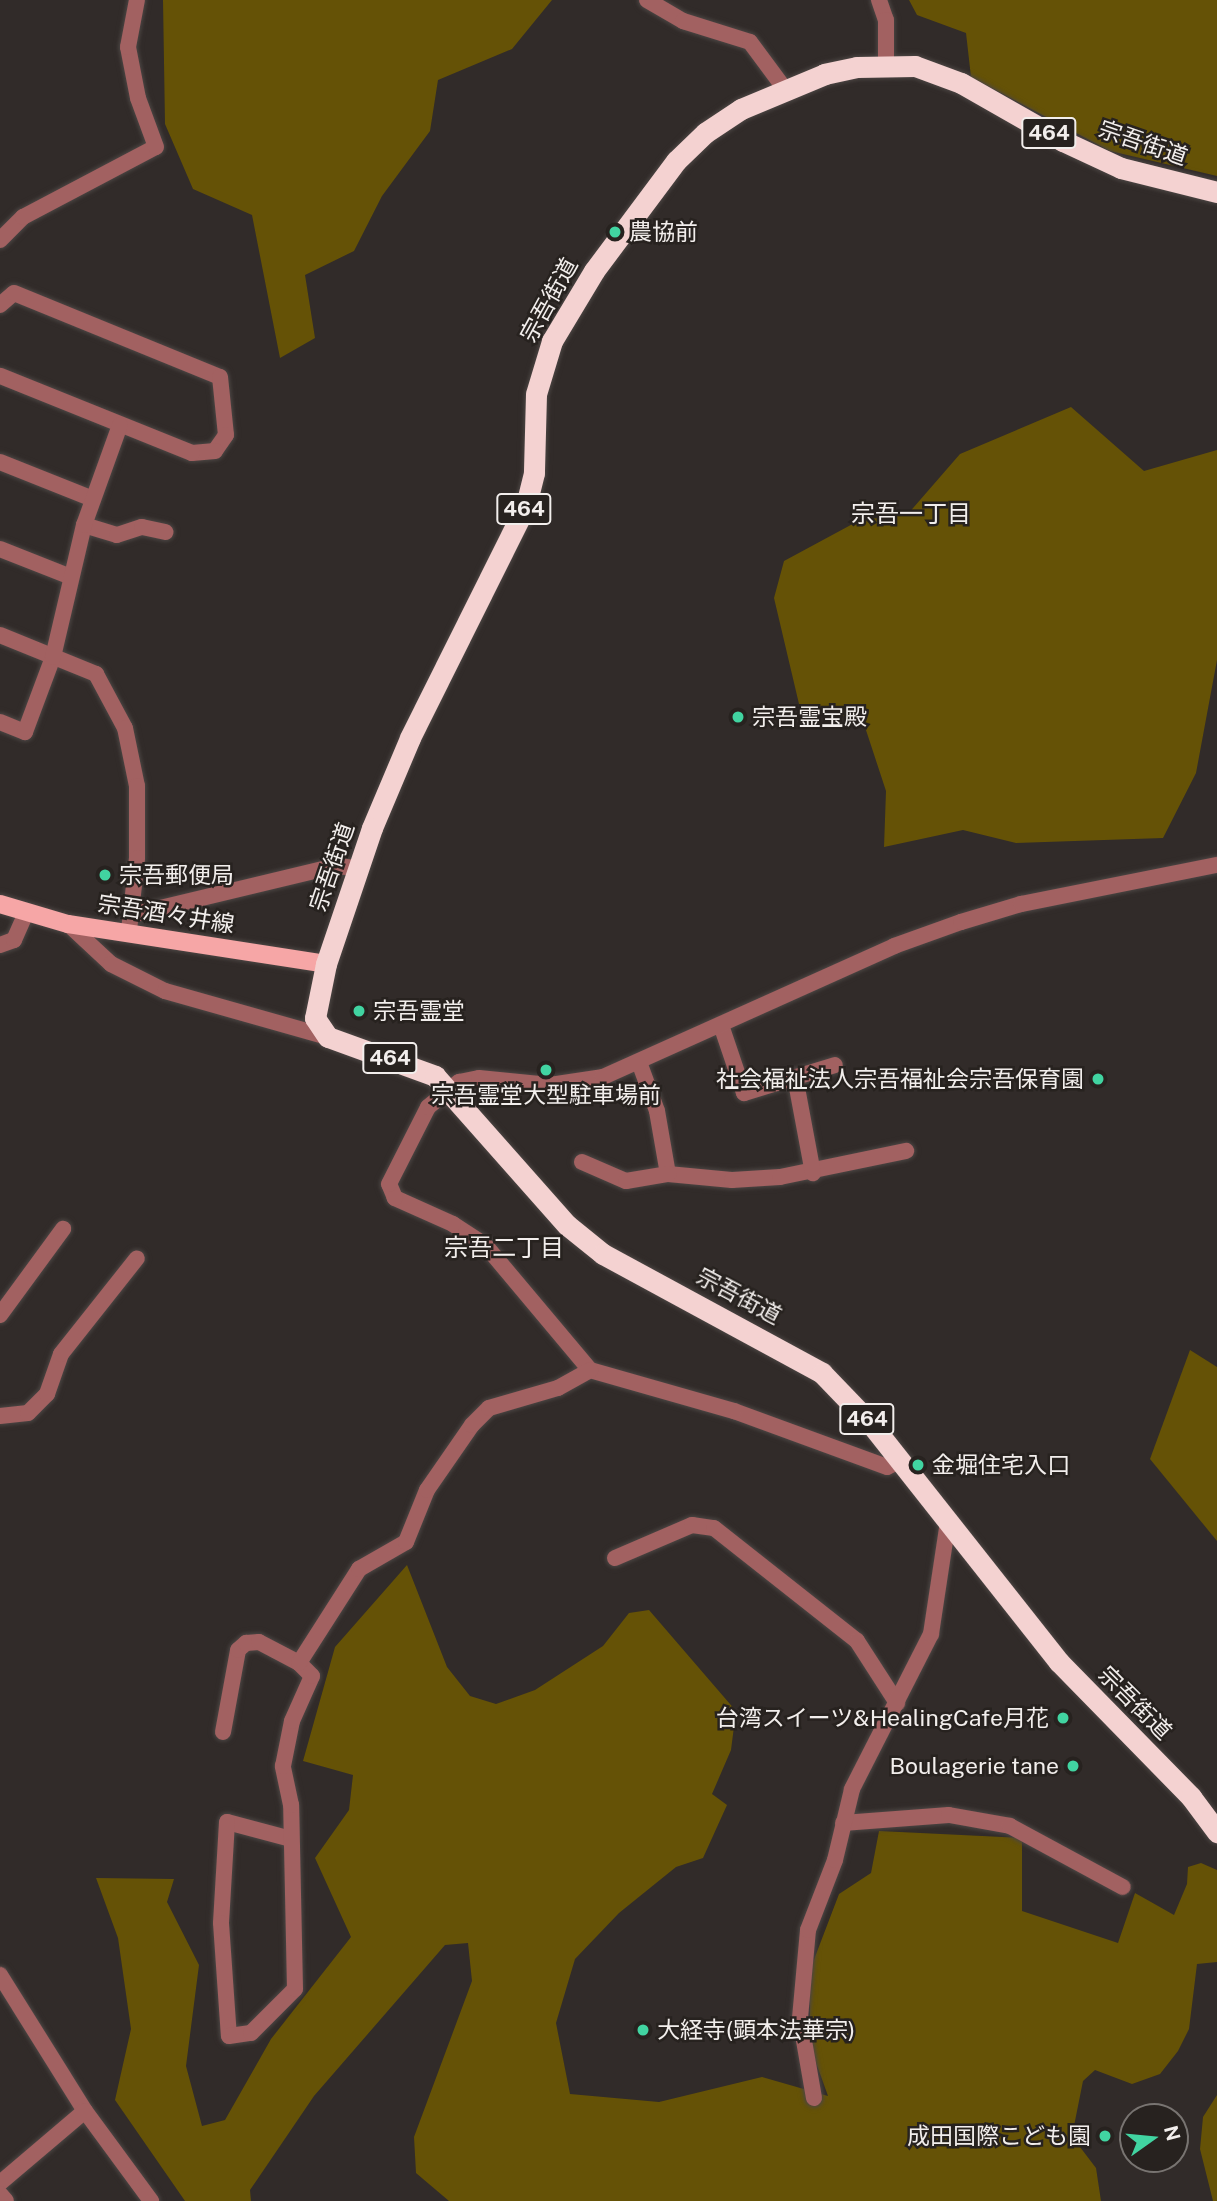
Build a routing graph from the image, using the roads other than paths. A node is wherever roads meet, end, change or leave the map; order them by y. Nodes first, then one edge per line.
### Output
1 (137, 0) edge
2 (647, 0) edge
3 (879, 0) edge
4 (886, 65) junction
5 (783, 88) junction
6 (1217, 192) edge
7 (2, 233) edge
8 (0, 304) edge
9 (0, 376) edge
10 (120, 425) junction
11 (0, 462) edge
12 (93, 499) junction
13 (84, 525) junction
14 (165, 532) dead end
15 (0, 549) edge
16 (71, 577) junction
17 (0, 635) edge
18 (53, 657) junction
19 (0, 722) edge
20 (1217, 865) edge
21 (358, 868) junction
22 (0, 904) edge
23 (26, 913) junction
24 (130, 923) junction
25 (68, 924) junction
26 (0, 945) edge
27 (327, 964) junction
28 (721, 1025) junction
29 (328, 1037) junction
30 (639, 1062) junction
31 (835, 1065) dead end
32 (795, 1077) junction
33 (448, 1087) junction
34 (906, 1151) dead end
35 (582, 1162) dead end
36 (813, 1173) junction
37 (668, 1174) junction
38 (64, 1229) dead end
39 (137, 1258) dead end
40 (0, 1315) edge
41 (590, 1370) junction
42 (0, 1416) edge
43 (899, 1461) junction
44 (948, 1521) junction
45 (615, 1558) dead end
46 (299, 1663) junction
47 (897, 1703) junction
48 (223, 1732) dead end
49 (843, 1823) junction
50 (1217, 1832) edge
51 (291, 1839) junction
52 (1123, 1888) dead end
53 (0, 1975) edge
54 (814, 2098) dead end
55 (85, 2111) junction
56 (0, 2183) edge
57 (0, 2194) edge
58 (6, 2201) edge
59 (151, 2201) edge

1 - 7 street
2 - 5 street
3 - 4 street
4 - 5 highway, 宗吾街道 / 464
4 - 6 highway, 宗吾街道 / 464
5 - 21 highway, 宗吾街道 / 464
8 - 10 street
9 - 10 street
10 - 12 street
11 - 12 street
12 - 13 street
13 - 14 street
13 - 16 street
15 - 16 street
16 - 18 street
17 - 18 street
18 - 19 street
18 - 24 street
20 - 28 street
21 - 24 street
21 - 27 highway, 宗吾街道 / 464
22 - 23 main road, 宗吾酒々井線
23 - 25 main road, 宗吾酒々井線
23 - 26 street
24 - 25 main road, 宗吾酒々井線
24 - 27 main road, 宗吾酒々井線
25 - 29 street
27 - 29 highway, 宗吾街道 / 464
28 - 30 street
28 - 32 street
29 - 33 highway, 宗吾街道 / 464
30 - 33 street
30 - 37 street
31 - 32 street
32 - 36 street
33 - 41 street
33 - 43 highway, 宗吾街道 / 464
34 - 36 street
35 - 37 street
36 - 37 street
38 - 40 street
39 - 42 street
41 - 43 street
41 - 46 street
43 - 44 highway, 宗吾街道 / 464
44 - 47 street
44 - 50 highway, 宗吾街道 / 464
45 - 47 street
46 - 48 street
46 - 51 street
47 - 49 street
49 - 52 street
49 - 54 street
51 - 51 street
53 - 55 street
55 - 56 street
55 - 59 street
57 - 58 street

